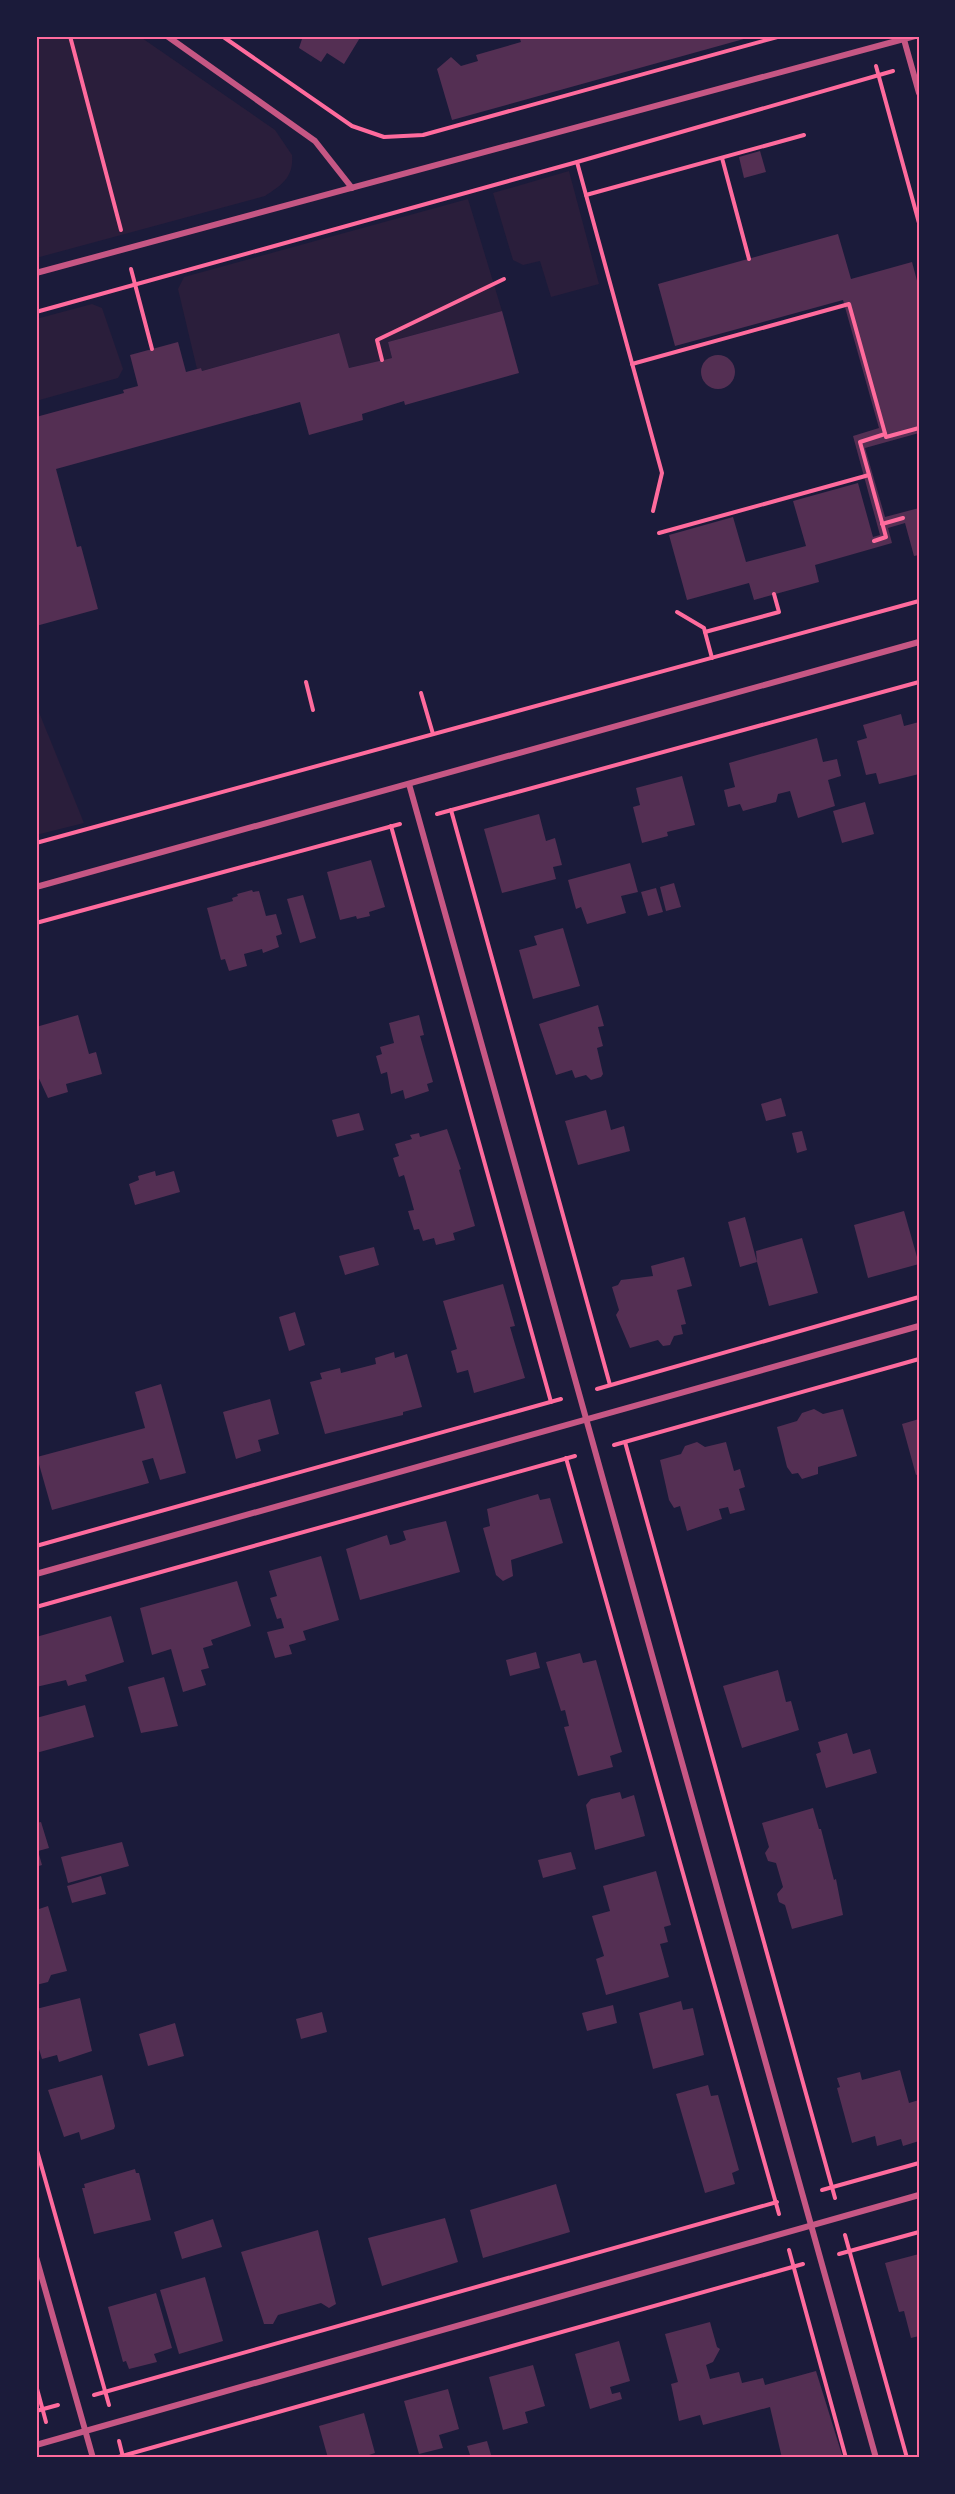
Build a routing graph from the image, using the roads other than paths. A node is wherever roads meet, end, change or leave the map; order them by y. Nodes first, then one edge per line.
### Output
1 (167, 36) edge
2 (915, 36) edge
3 (903, 38) edge
4 (919, 93) edge
5 (352, 188) junction
6 (36, 273) edge
7 (919, 642) edge
8 (409, 783) junction
9 (36, 887) edge
10 (919, 1326) edge
11 (586, 1419) junction
12 (36, 1574) edge
13 (919, 2195) edge
14 (811, 2226) junction
15 (36, 2257) edge
16 (85, 2431) junction
17 (36, 2445) edge
18 (93, 2458) edge
19 (876, 2458) edge

1 - 5 street
2 - 3 street
3 - 4 street
3 - 5 street
5 - 6 street
7 - 8 street
8 - 9 street
8 - 11 street
10 - 11 street
11 - 12 street
11 - 14 street
13 - 14 street
14 - 16 street
14 - 19 street
15 - 16 street
16 - 17 street
16 - 18 street

